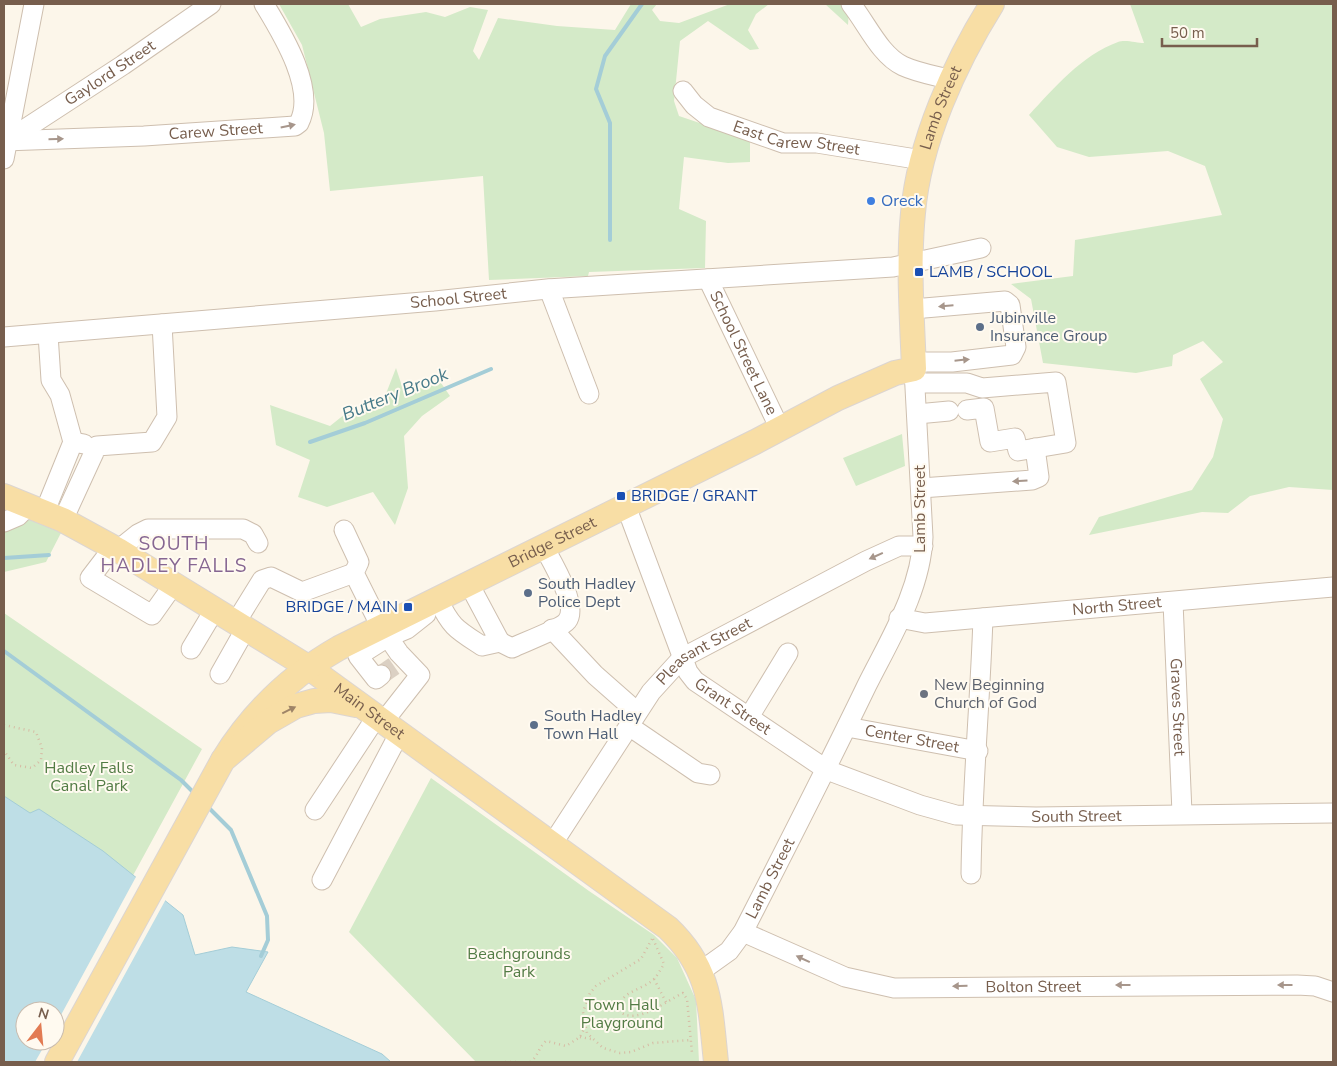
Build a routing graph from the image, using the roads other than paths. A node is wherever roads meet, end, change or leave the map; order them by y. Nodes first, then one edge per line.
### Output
1 (34, 4) edge
2 (211, 4) edge
3 (264, 4) edge
4 (852, 4) edge
5 (992, 4) edge
6 (952, 80) junction
7 (683, 90) dead end
8 (6, 140) edge
9 (4, 159) edge
10 (922, 160) junction
11 (981, 248) dead end
12 (912, 262) junction
13 (708, 279) junction
14 (549, 289) junction
15 (913, 309) junction
16 (162, 324) junction
17 (48, 334) junction
18 (4, 337) edge
19 (1012, 355) junction
20 (914, 371) junction
21 (1016, 385) junction
22 (982, 388) junction
23 (589, 394) dead end
24 (967, 410) junction
25 (917, 414) junction
26 (780, 429) junction
27 (73, 442) junction
28 (96, 446) junction
29 (1035, 448) junction
30 (921, 488) junction
31 (4, 496) edge
32 (626, 506) junction
33 (46, 512) junction
34 (4, 522) edge
35 (344, 530) dead end
36 (258, 543) dead end
37 (923, 546) junction
38 (544, 547) junction
39 (115, 549) junction
40 (354, 573) junction
41 (174, 584) junction
42 (469, 584) junction
43 (1333, 587) edge
44 (1173, 602) junction
45 (430, 604) junction
46 (215, 609) junction
47 (899, 618) junction
48 (983, 618) junction
49 (241, 625) junction
50 (552, 629) junction
51 (500, 642) junction
52 (191, 649) dead end
53 (788, 653) dead end
54 (682, 658) junction
55 (385, 659) junction
56 (308, 667) junction
57 (220, 674) dead end
58 (377, 716) junction
59 (749, 717) junction
60 (633, 719) junction
61 (847, 727) junction
62 (978, 751) junction
63 (223, 760) junction
64 (827, 770) junction
65 (710, 775) dead end
66 (315, 810) dead end
67 (1182, 813) junction
68 (1333, 813) edge
69 (972, 816) junction
70 (553, 844) junction
71 (971, 874) dead end
72 (322, 880) dead end
73 (743, 932) junction
74 (701, 971) junction
75 (1333, 992) edge
76 (57, 1062) edge
77 (716, 1062) edge

1 - 8 street
2 - 8 street, Gaylord Street
8 -> 3 street, Carew Street
4 - 6 street
5 - 6 main road, Lamb Street
6 - 10 main road, Lamb Street
7 - 10 street, East Carew Street
8 - 9 street
10 - 12 main road, Lamb Street
11 - 12 street, School Street
12 - 13 street, School Street
12 - 15 main road, Lamb Street
13 - 14 street, School Street
13 - 26 street, School Street Lane
14 - 16 street, School Street
14 - 23 street
19 -> 15 street
15 - 20 main road, Lamb Street
16 - 17 street, School Street
16 - 28 street
17 - 18 street, School Street
17 - 27 street
20 -> 19 street
19 - 21 street
20 - 22 street
20 - 25 street, Lamb Street
20 - 26 main road, Bridge Street
21 - 22 street
21 - 29 street
22 - 24 street
24 - 25 street
24 - 29 street
25 - 30 street, Lamb Street
26 - 32 main road, Bridge Street
27 - 28 street
27 - 33 street
28 - 33 street
29 -> 30 street
30 - 37 street, Lamb Street
31 - 33 main road, Main Street
32 - 38 main road, Bridge Street
32 - 54 street, Grant Street
33 - 34 street
33 - 39 main road, Main Street
35 - 40 street
36 - 39 street
37 - 47 street, Lamb Street
37 -> 54 street, Pleasant Street
38 - 42 main road, Bridge Street
38 - 50 street
39 - 41 main road, Main Street
39 - 41 street
40 - 49 street
40 - 55 street
41 - 46 main road, Main Street
42 - 45 main road, Bridge Street
42 - 51 street
43 - 44 street, North Street
44 - 48 street, North Street
44 - 67 street, Graves Street
45 - 51 street
45 - 55 main road, Bridge Street
46 - 49 main road, Main Street
46 - 52 street
47 - 48 street, North Street
47 - 61 street, Lamb Street
48 - 62 street
49 - 56 main road, Main Street
49 - 57 street
50 - 51 street
50 - 60 street
53 - 59 street
54 - 59 street, Grant Street
54 - 60 street, Pleasant Street
55 - 56 main road, Bridge Street
55 - 58 street
55 - 58 street
56 - 58 main road, Main Street
56 - 63 main road, Bridge Street
63 -> 58 main road
58 - 66 street
58 - 70 main road, Main Street
58 - 72 street
59 - 64 street, Grant Street
60 - 65 street
60 - 70 street, Pleasant Street
61 - 62 street, Center Street
61 - 64 street, Lamb Street
62 - 69 street
63 - 76 main road
64 - 69 street, South Street
64 - 73 street, Lamb Street
67 - 68 street, South Street
67 - 69 street, South Street
69 - 71 street
70 - 74 main road, Main Street
73 - 74 street, Lamb Street
75 -> 73 street, Bolton Street
74 - 77 main road, Main Street

